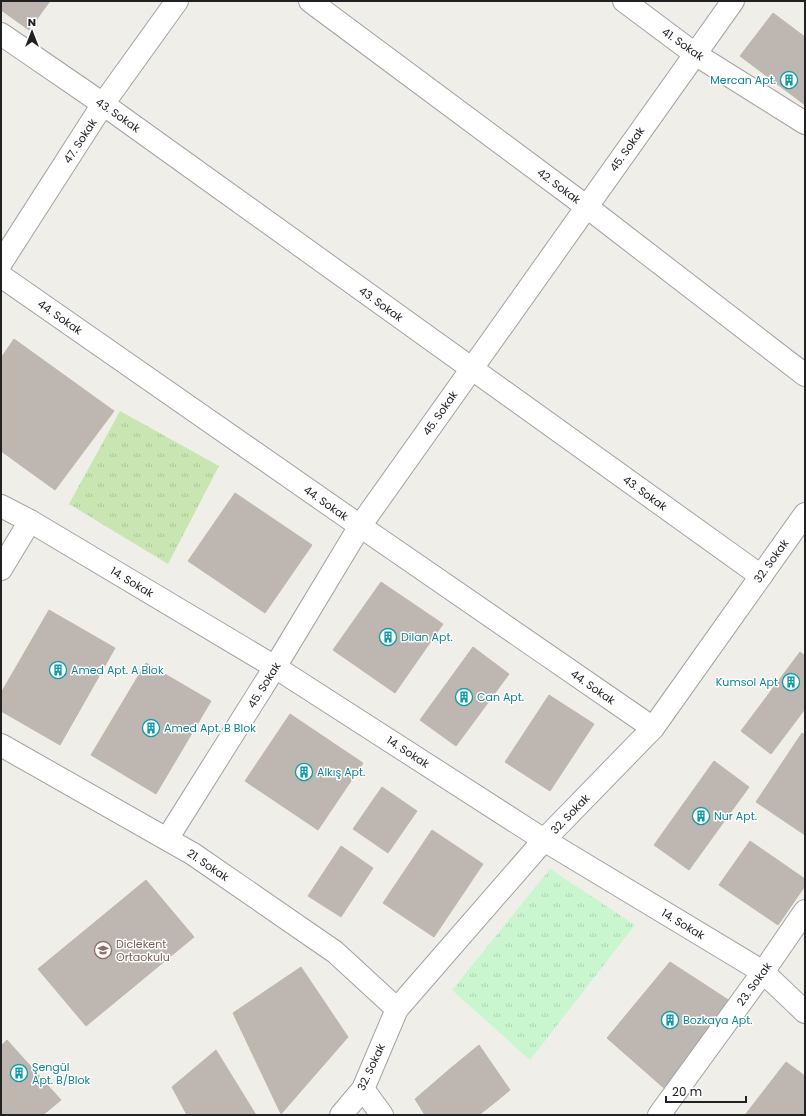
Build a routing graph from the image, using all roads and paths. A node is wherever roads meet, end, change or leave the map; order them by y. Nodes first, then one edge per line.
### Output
1 (177, 1) edge
2 (310, 1) edge
3 (624, 1) edge
4 (733, 1) edge
5 (1, 34) edge
6 (695, 54) junction
7 (103, 104) junction
8 (805, 123) edge
9 (587, 207) junction
10 (1, 263) edge
11 (1, 276) edge
12 (472, 369) junction
13 (805, 375) edge
14 (1, 506) edge
15 (805, 514) edge
16 (30, 521) junction
17 (360, 526) junction
18 (1, 569) edge
19 (761, 576) junction
20 (275, 666) junction
21 (653, 728) junction
22 (1, 745) edge
23 (167, 839) junction
24 (544, 840) junction
25 (805, 911) edge
26 (763, 972) junction
27 (397, 1009) junction
28 (805, 1012) edge
29 (363, 1089) junction
30 (341, 1115) edge
31 (382, 1115) edge
32 (659, 1115) edge

1 - 7 street, 47. Sokak
2 - 9 street, 42. Sokak
3 - 6 street, 41. Sokak
4 - 6 street, 45. Sokak
5 - 7 street, 43. Sokak
6 - 8 street, 41. Sokak
6 - 9 street, 45. Sokak
7 - 10 street, 47. Sokak
7 - 12 street, 43. Sokak
9 - 12 street, 45. Sokak
9 - 13 street, 42. Sokak
11 - 17 street, 44. Sokak
12 - 17 street, 45. Sokak
12 - 19 street, 43. Sokak
14 - 16 street, 14. Sokak
15 - 19 street, 32. Sokak
16 - 18 street
16 - 20 street, 14. Sokak
17 - 20 street, 45. Sokak
17 - 21 street, 44. Sokak
19 - 21 street, 32. Sokak
20 - 23 street, 45. Sokak
20 - 24 street, 14. Sokak
21 - 24 street, 32. Sokak
22 - 23 street, 21. Sokak
23 - 27 street, 21. Sokak
24 - 26 street, 14. Sokak
24 - 27 street, 32. Sokak
25 - 26 street, 23. Sokak
26 - 28 street, 14. Sokak
26 - 32 street, 23. Sokak
27 - 29 street, 32. Sokak
29 - 30 street, 32. Sokak
29 - 31 street

